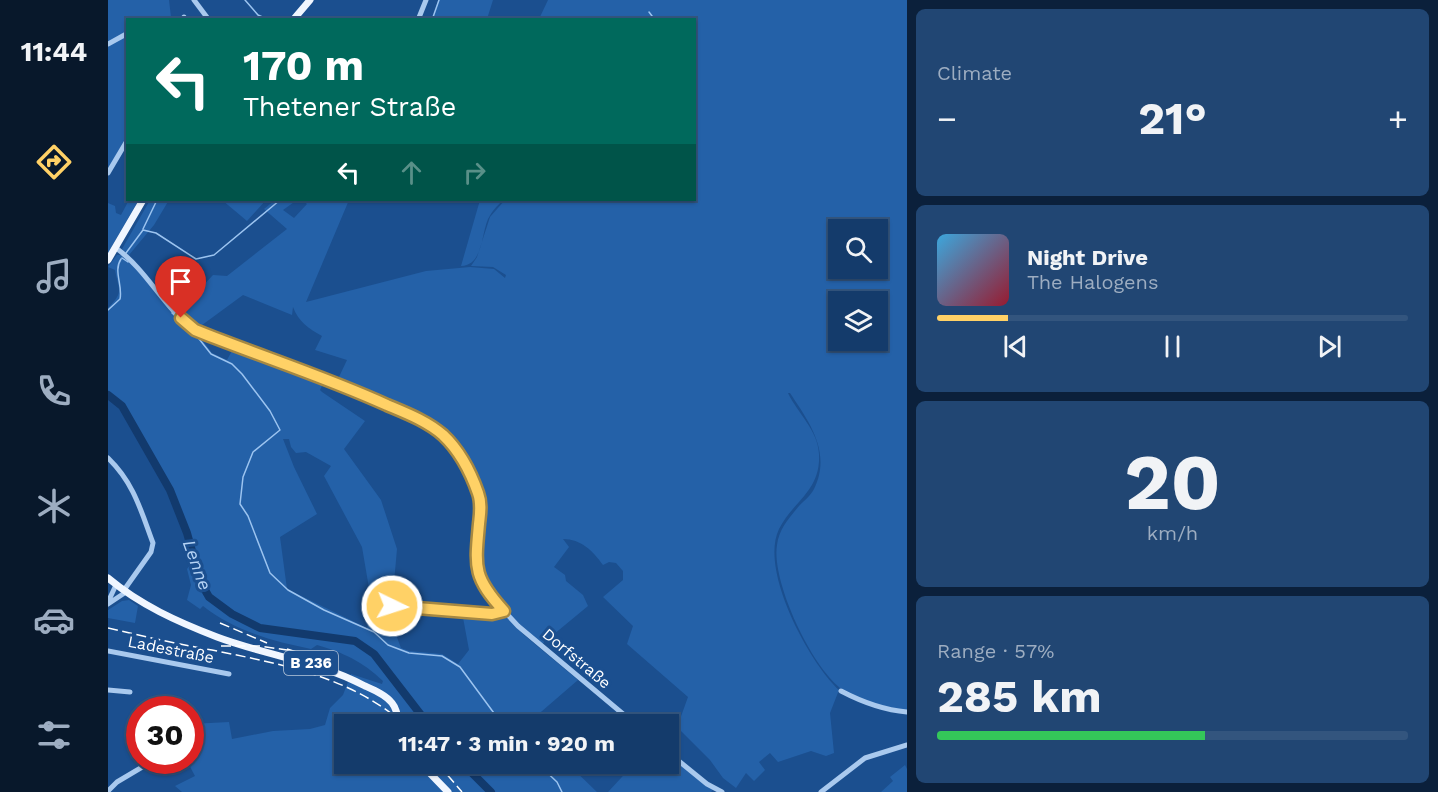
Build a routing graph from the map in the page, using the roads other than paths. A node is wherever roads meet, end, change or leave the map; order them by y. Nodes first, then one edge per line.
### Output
1 (194, 0) edge
2 (310, 0) edge
3 (426, 0) edge
4 (207, 18) edge
5 (295, 18) edge
6 (419, 18) edge
7 (126, 34) edge
8 (108, 44) edge
9 (126, 142) edge
10 (108, 173) edge
11 (142, 201) edge
12 (118, 250) junction
13 (108, 260) edge
14 (108, 459) edge
15 (108, 578) edge
16 (116, 585) junction
17 (125, 591) junction
18 (108, 603) edge
19 (374, 603) dead end
20 (504, 611) junction
21 (108, 651) edge
22 (229, 674) dead end
23 (108, 690) edge
24 (841, 691) dead end
25 (130, 692) dead end
26 (907, 712) edge
27 (397, 714) edge
28 (623, 714) edge
29 (907, 745) edge
30 (679, 761) edge
31 (132, 774) edge
32 (431, 774) edge
33 (108, 789) edge
34 (448, 792) edge
35 (722, 792) edge
36 (820, 792) edge

1 - 4 street
2 - 5 main road
3 - 6 street
7 - 8 street
9 - 10 street
11 - 12 main road
12 - 13 main road
12 - 20 street, Dorfstraße
14 - 17 street
15 - 16 main road, B 236
16 - 17 main road, B 236
16 - 18 street
17 - 18 street
17 - 27 main road, B 236
19 - 20 street
20 - 28 street, Dorfstraße
21 - 22 street, Ladestraße
23 - 25 street
24 - 26 street
29 - 36 street
30 - 35 street
31 - 33 street
32 - 34 main road

